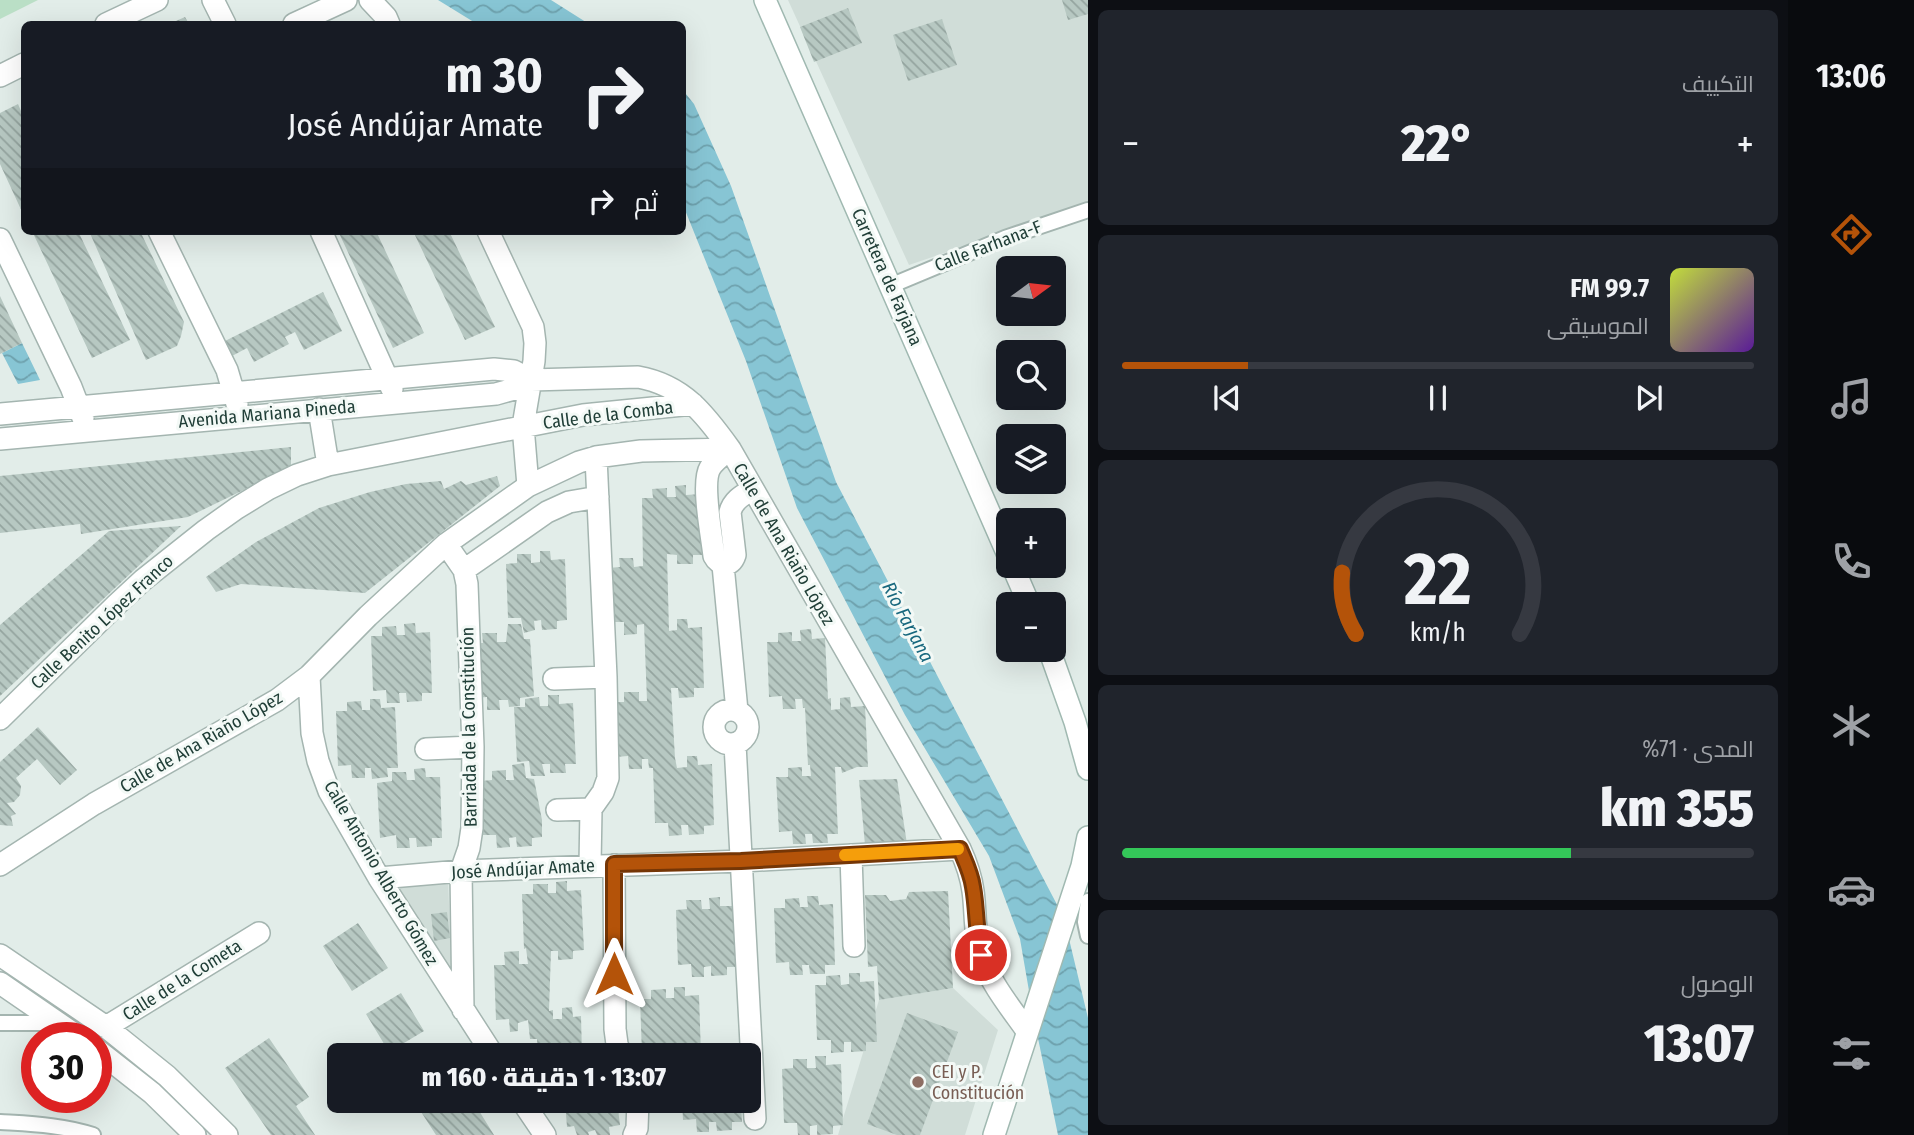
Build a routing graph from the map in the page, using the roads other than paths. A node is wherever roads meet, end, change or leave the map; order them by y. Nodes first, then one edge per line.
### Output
1 (157, 0) edge
2 (213, 0) edge
3 (346, 0) edge
4 (370, 0) edge
5 (765, 0) edge
6 (112, 21) edge
7 (224, 21) edge
8 (300, 21) edge
9 (388, 21) edge
10 (21, 66) edge
11 (0, 76) edge
12 (1088, 210) edge
13 (161, 235) edge
14 (323, 235) edge
15 (490, 235) edge
16 (0, 239) edge
17 (890, 286) junction
18 (389, 378) junction
19 (531, 380) junction
20 (234, 392) junction
21 (398, 404) junction
22 (692, 404) junction
23 (79, 407) junction
24 (318, 409) junction
25 (0, 414) edge
26 (239, 416) junction
27 (523, 426) junction
28 (87, 430) junction
29 (0, 439) edge
30 (730, 449) junction
31 (596, 457) junction
32 (327, 465) junction
33 (528, 486) junction
34 (753, 489) junction
35 (598, 497) junction
36 (996, 528) edge
37 (446, 544) junction
38 (723, 565) junction
39 (464, 570) junction
40 (1053, 662) edge
41 (309, 676) junction
42 (607, 677) junction
43 (554, 679) dead end
44 (0, 719) edge
45 (473, 747) junction
46 (426, 749) dead end
47 (1087, 760) edge
48 (591, 809) junction
49 (557, 810) dead end
50 (1088, 837) edge
51 (960, 849) junction
52 (851, 855) junction
53 (741, 861) junction
54 (0, 864) edge
55 (614, 864) junction
56 (590, 865) junction
57 (1085, 869) edge
58 (461, 871) junction
59 (379, 878) junction
60 (1080, 897) edge
61 (259, 933) dead end
62 (1088, 936) edge
63 (854, 946) dead end
64 (0, 955) edge
65 (0, 983) edge
66 (463, 1010) junction
67 (57, 1022) edge
68 (99, 1022) edge
69 (0, 1023) edge
70 (21, 1023) edge
71 (112, 1023) edge
72 (1030, 1023) junction
73 (112, 1032) edge
74 (485, 1043) edge
75 (617, 1043) edge
76 (112, 1062) edge
77 (530, 1113) edge
78 (638, 1113) edge
79 (755, 1119) dead end
80 (0, 1122) edge
81 (93, 1135) edge
82 (195, 1135) edge
83 (228, 1135) edge
84 (545, 1135) edge
85 (634, 1135) edge
86 (994, 1135) edge

1 - 6 street
2 - 7 street
3 - 8 street
4 - 9 street
5 - 17 street, Carretera de Farjana
10 - 11 street
12 - 17 lane, Calle Farhana-F
13 - 20 street
14 - 18 street
15 - 19 street
16 - 23 street
17 - 36 street, Carretera de Farjana
18 - 19 street, Avenida Mariana Pineda
18 - 20 street, Avenida Mariana Pineda
18 - 21 street
19 - 21 street, Avenida Mariana Pineda
19 - 22 street, Avenida Mariana Pineda
19 - 27 street
20 - 23 street, Avenida Mariana Pineda
20 - 26 street
21 - 24 street, Avenida Mariana Pineda
22 - 27 street, Calle de la Comba
22 - 30 street, Avenida Mariana Pineda
23 - 25 street, Avenida Mariana Pineda
23 - 28 street
24 - 26 street, Avenida Mariana Pineda
24 - 32 street
26 - 28 street, Avenida Mariana Pineda
27 - 32 street, Calle Benito López Franco
27 - 33 street
28 - 29 street, Avenida Mariana Pineda
30 - 31 street, Calle de Ana Riaño López
30 - 34 street, Calle de Ana Riaño López
30 - 38 street
31 - 33 street, Calle de Ana Riaño López
31 - 35 street
32 - 44 street, Calle Benito López Franco
33 - 37 street, Calle de Ana Riaño López
34 - 38 street
34 - 51 street, Calle de Ana Riaño López
35 - 39 street
35 - 42 street
37 - 39 street, Barriada de la Constitución
37 - 41 street, Calle de Ana Riaño López
38 - 53 street
39 - 45 street, Barriada de la Constitución
40 - 47 street
41 - 54 street, Calle de Ana Riaño López
41 - 59 street, Calle Antonio Alberto Gómez
42 - 43 street
42 - 48 street
45 - 46 street
45 - 58 street, Barriada de la Constitución
48 - 49 street
48 - 56 street
50 - 57 street
51 - 52 street, José Andújar Amate
51 - 72 street, Calle de Ana Riaño López
52 - 53 street, José Andújar Amate
52 - 63 street
53 - 55 street, José Andújar Amate
53 - 79 street
55 - 56 street, José Andújar Amate
55 - 75 street
56 - 58 street, José Andújar Amate
57 - 60 street
58 - 59 street, José Andújar Amate
58 - 66 street, Barriada de la Constitución
59 - 66 street, Calle Antonio Alberto Gómez
60 - 62 lane
60 - 72 street
61 - 71 street, Calle de la Cometa
64 - 68 street, Calle de la Cometa
65 - 67 street
66 - 74 street, Calle Antonio Alberto Gómez
69 - 70 lane
72 - 86 street
73 - 83 street, Calle de la Cometa
76 - 82 street
77 - 84 street
78 - 85 street
80 - 81 lane

